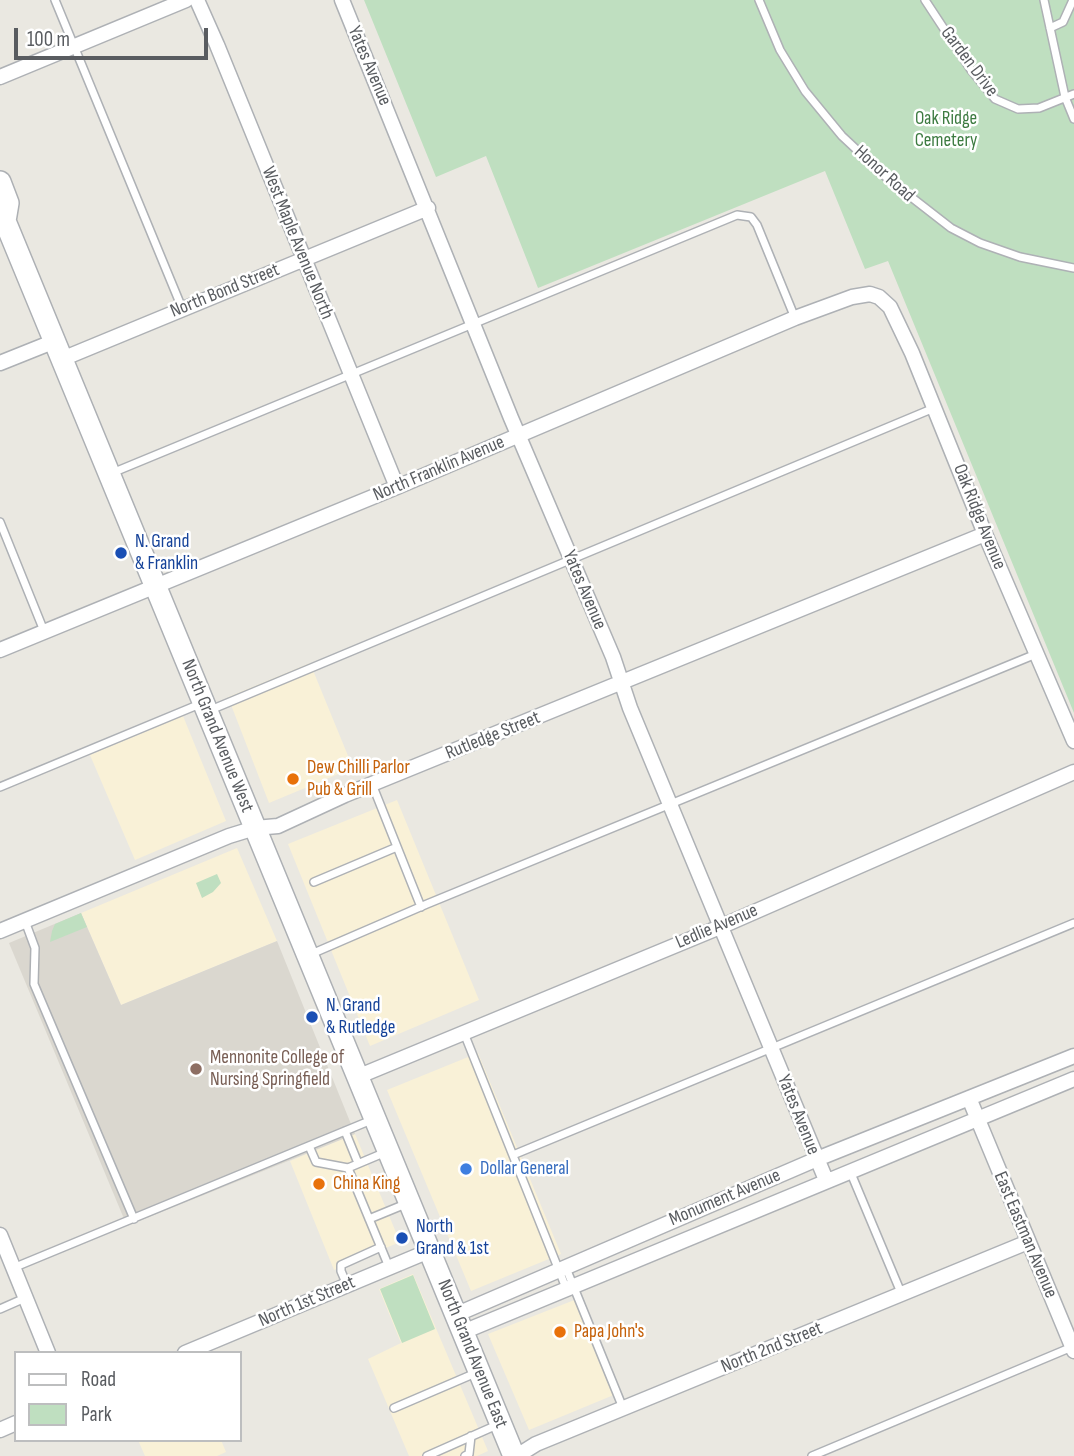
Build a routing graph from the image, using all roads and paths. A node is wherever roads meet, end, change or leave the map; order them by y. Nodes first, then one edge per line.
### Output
1 (55, 0) edge
2 (186, 0) edge
3 (197, 0) edge
4 (342, 0) edge
5 (759, 0) edge
6 (925, 0) edge
7 (1044, 0) edge
8 (1073, 0) edge
9 (1050, 28) junction
10 (75, 46) junction
11 (0, 77) edge
12 (1074, 94) edge
13 (1065, 97) junction
14 (1074, 119) edge
15 (0, 182) edge
16 (428, 208) junction
17 (3, 219) edge
18 (303, 259) junction
19 (1074, 268) edge
20 (879, 298) joint
21 (182, 308) junction
22 (795, 318) junction
23 (474, 324) junction
24 (58, 350) junction
25 (0, 363) edge
26 (351, 375) junction
27 (934, 408) junction
28 (519, 435) junction
29 (109, 475) junction
30 (397, 487) junction
31 (0, 522) edge
32 (985, 534) junction
33 (571, 559) junction
34 (155, 586) junction
35 (44, 631) junction
36 (0, 650) edge
37 (1036, 654) junction
38 (621, 683) junction
39 (205, 707) junction
40 (1074, 741) edge
41 (1074, 772) edge
42 (372, 784) junction
43 (0, 788) edge
44 (671, 805) junction
45 (255, 828) junction
46 (397, 847) junction
47 (314, 882) dead end
48 (421, 906) junction
49 (25, 920) junction
50 (1074, 923) edge
51 (720, 926) junction
52 (0, 931) edge
53 (307, 956) junction
54 (464, 1033) junction
55 (772, 1049) junction
56 (1074, 1056) edge
57 (358, 1077) junction
58 (1074, 1079) edge
59 (969, 1098) junction
60 (375, 1119) junction
61 (978, 1119) junction
62 (345, 1131) junction
63 (309, 1146) junction
64 (388, 1151) junction
65 (513, 1155) junction
66 (817, 1160) junction
67 (358, 1163) junction
68 (348, 1168) junction
69 (850, 1171) junction
70 (826, 1180) junction
71 (409, 1202) junction
72 (685, 1214) junction
73 (134, 1219) junction
74 (369, 1219) junction
75 (0, 1235) edge
76 (694, 1235) junction
77 (1028, 1242) junction
78 (381, 1247) junction
79 (429, 1251) junction
80 (13, 1268) junction
81 (389, 1268) junction
82 (562, 1270) junction
83 (346, 1285) junction
84 (569, 1287) junction
85 (902, 1295) junction
86 (26, 1298) junction
87 (0, 1308) edge
88 (459, 1323) junction
89 (1073, 1349) edge
90 (47, 1351) edge
91 (190, 1351) edge
92 (479, 1371) junction
93 (394, 1408) dead end
94 (623, 1408) junction
95 (500, 1423) junction
96 (471, 1436) junction
97 (427, 1456) edge
98 (465, 1456) edge
99 (516, 1456) edge
100 (812, 1456) edge

1 - 10 lane
2 - 10 street
3 - 18 street, West Maple Avenue North
4 - 16 street, Yates Avenue
5 - 19 lane, Honor Road
6 - 13 lane, Garden Drive
7 - 9 lane
8 - 9 lane
9 - 13 lane
10 - 11 street
10 - 21 lane
12 - 13 lane, Garden Drive
13 - 14 lane
15 - 17 main road, North Grand Avenue West
16 - 18 street, North Bond Street
16 - 23 street, Yates Avenue
17 - 24 main road, North Grand Avenue West
18 - 21 street, North Bond Street
18 - 26 street, West Maple Avenue North
20 - 22 street, North Franklin Avenue
20 - 27 street, Oak Ridge Avenue
21 - 24 street, North Bond Street
22 - 23 lane
22 - 28 street, North Franklin Avenue
23 - 26 lane
23 - 28 street, Yates Avenue
24 - 25 street, North Bond Street
24 - 29 main road, North Grand Avenue West
26 - 29 lane
26 - 30 street, West Maple Avenue North
27 - 32 street, Oak Ridge Avenue
27 - 33 lane
28 - 30 street, North Franklin Avenue
28 - 33 street, Yates Avenue
29 - 34 main road, North Grand Avenue West
30 - 34 street, North Franklin Avenue
31 - 35 lane
32 - 37 street, Oak Ridge Avenue
32 - 38 street, Rutledge Street
33 - 38 street, Yates Avenue
33 - 39 lane
34 - 35 street, North Franklin Avenue
34 - 39 main road, North Grand Avenue West
35 - 36 street, North Franklin Avenue
37 - 40 street, Oak Ridge Avenue
37 - 44 lane
38 - 42 street, Rutledge Street
38 - 44 street, Yates Avenue
39 - 43 lane
39 - 45 main road, North Grand Avenue West
41 - 51 street, Ledlie Avenue
42 - 45 street, Rutledge Street
42 - 46 lane
44 - 48 lane
44 - 51 street, Yates Avenue
45 - 49 street, Rutledge Street
45 - 53 main road, North Grand Avenue West
46 - 47 lane
46 - 48 lane
48 - 53 lane
49 - 52 street, Rutledge Street
49 - 73 lane
50 - 55 lane
51 - 54 street, Ledlie Avenue
51 - 55 street, Yates Avenue
53 - 57 main road, North Grand Avenue West
54 - 57 street, Ledlie Avenue
54 - 65 lane
55 - 65 lane
55 - 66 street, Yates Avenue
56 - 59 street, Monument Avenue
57 - 60 main road, North Grand Avenue West
58 - 61 street, Monument Avenue
59 - 61 street, East Eastman Avenue
59 - 66 street, Monument Avenue
60 - 62 lane
60 - 64 main road, North Grand Avenue West
61 - 69 street, Monument Avenue
61 - 77 street, East Eastman Avenue
62 - 63 lane
62 - 67 lane
63 - 68 lane
63 - 73 lane
64 - 67 lane
64 - 71 main road, North Grand Avenue West
65 - 82 lane
66 - 70 street, Yates Avenue
66 - 72 street, Monument Avenue
67 - 68 lane
68 - 74 lane
69 - 70 street, Monument Avenue
69 - 85 lane
70 - 76 street, Monument Avenue
71 - 74 lane
71 - 79 main road, North Grand Avenue West
72 - 76 street
72 - 82 street, Monument Avenue
73 - 80 lane
74 - 78 lane
75 - 80 street
76 - 84 street, Monument Avenue
77 - 85 street, North 2nd Street
77 - 89 street, East Eastman Avenue
78 - 81 lane
78 - 83 lane
79 - 81 street, North 1st Street
79 - 88 main road, North Grand Avenue East
80 - 86 street
81 - 83 street, North 1st Street
82 - 84 lane
82 - 88 street, Monument Avenue
83 - 91 street, North 1st Street
84 - 88 street, Monument Avenue
84 - 94 lane
85 - 94 street, North 2nd Street
86 - 87 lane
86 - 90 street
88 - 92 main road, North Grand Avenue East
89 - 100 lane
92 - 93 lane
92 - 95 main road, North Grand Avenue East
94 - 99 street, North 2nd Street
95 - 96 lane
95 - 99 main road, North Grand Avenue East
96 - 97 lane
96 - 98 lane

